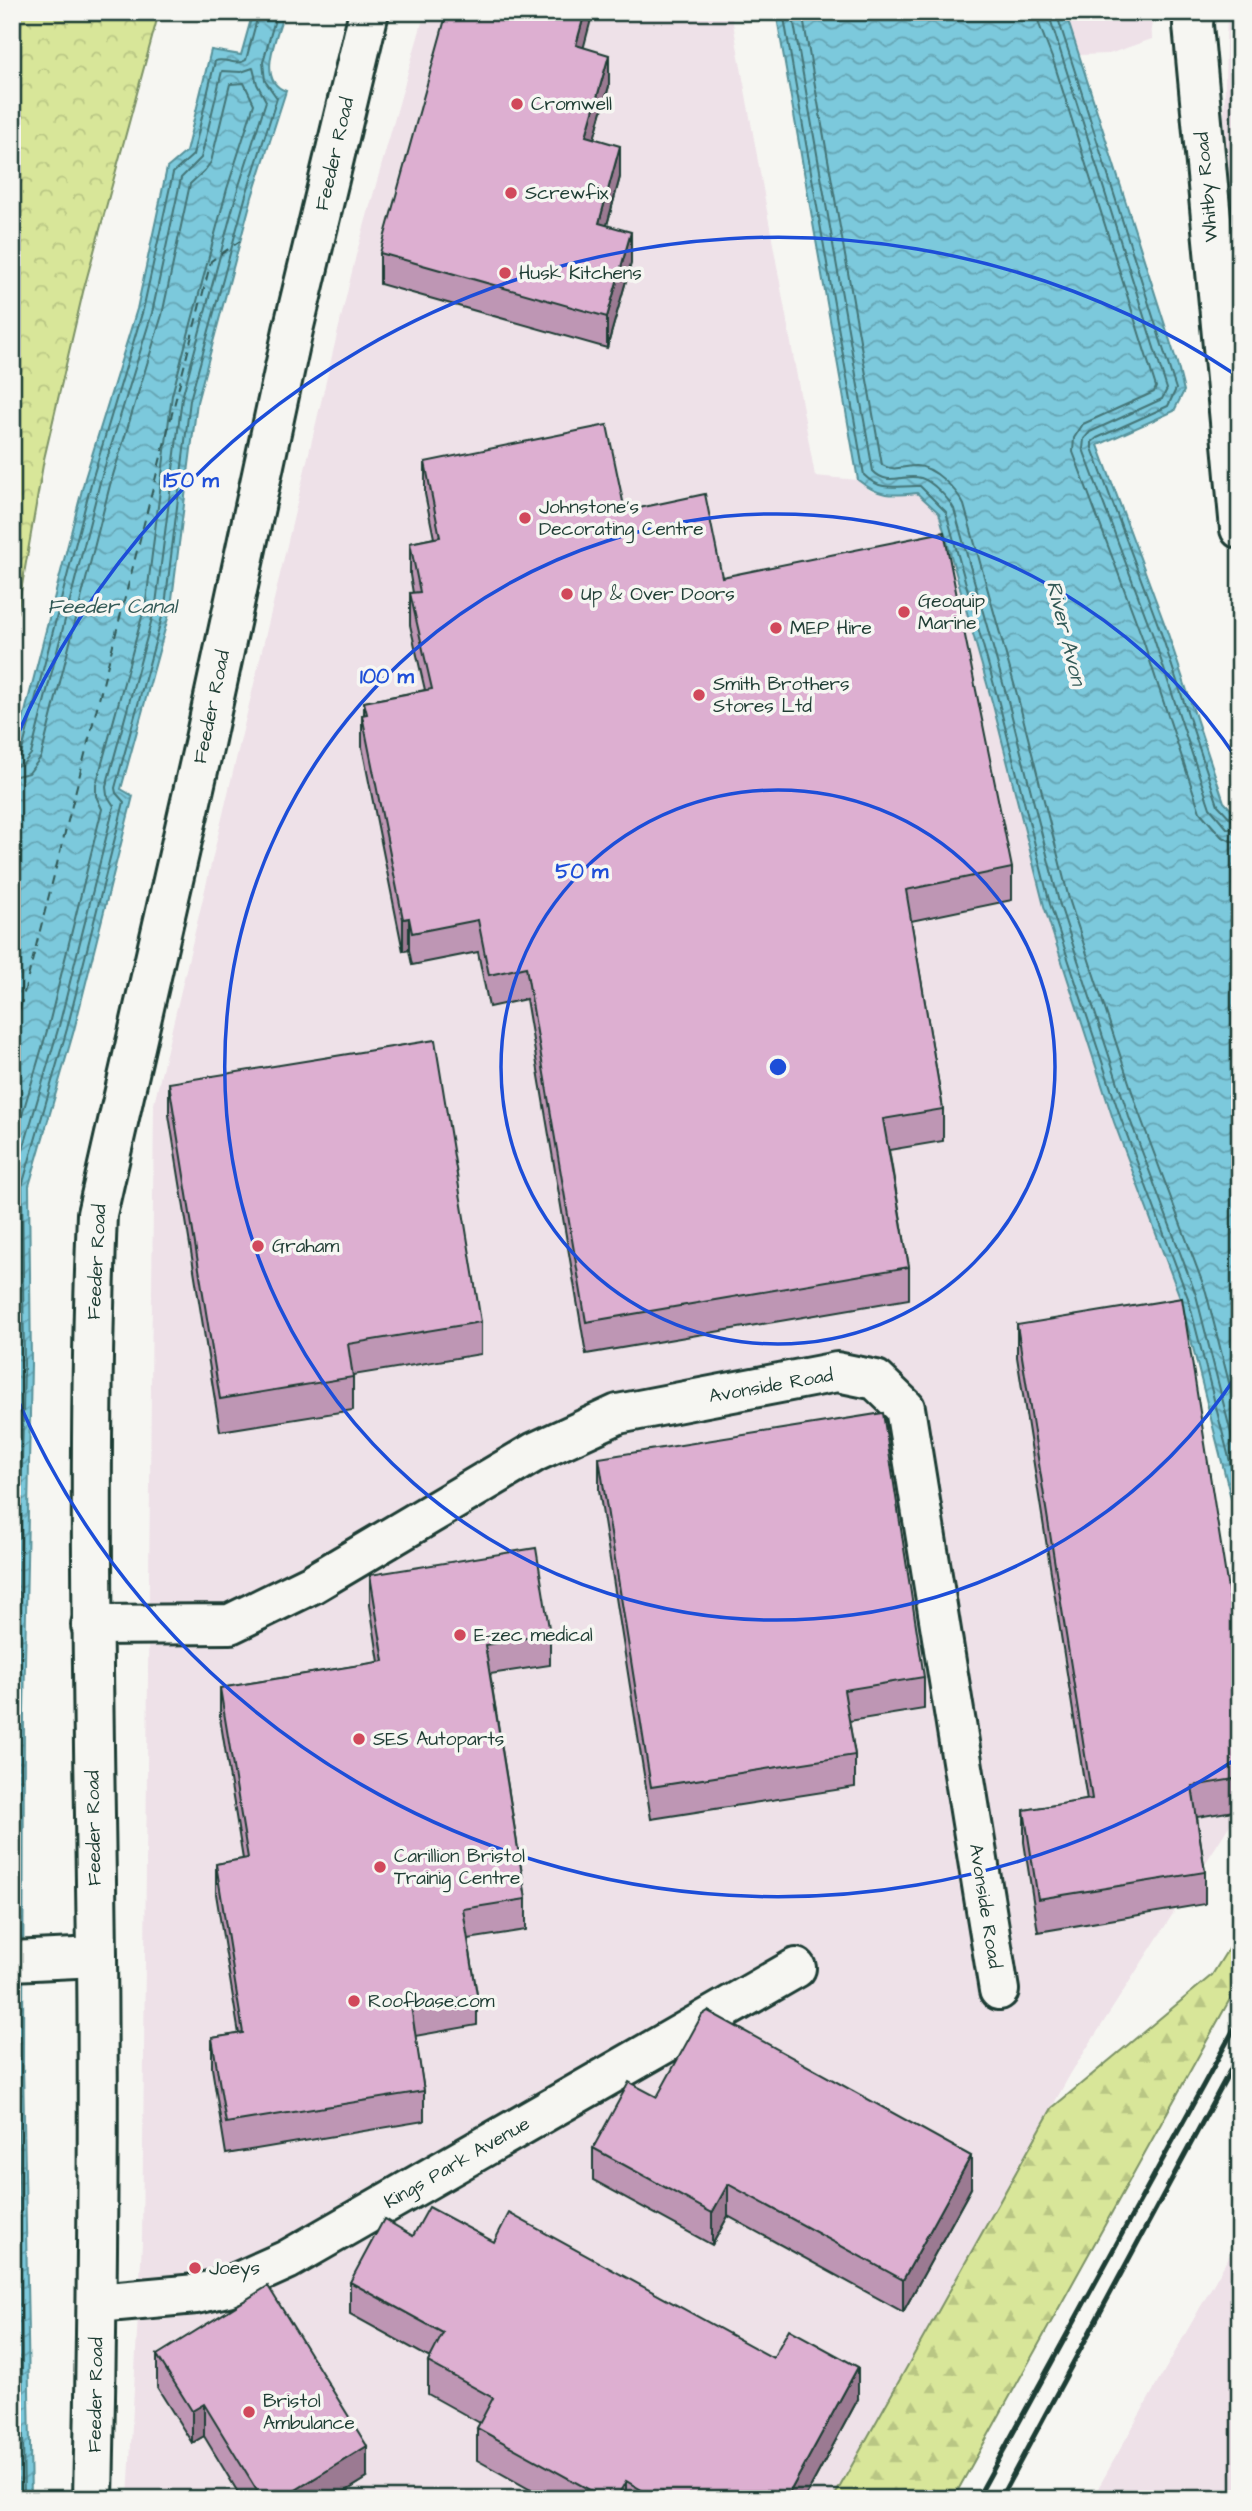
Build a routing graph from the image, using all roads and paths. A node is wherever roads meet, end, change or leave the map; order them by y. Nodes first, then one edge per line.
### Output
1 (369, 12) edge
2 (1194, 12) edge
3 (1240, 529) edge
4 (91, 1625) junction
5 (97, 1957) junction
6 (18, 1961) edge
7 (796, 1968) dead end
8 (999, 1990) dead end
9 (97, 2303) junction
10 (93, 2499) edge

1 - 4 street, Feeder Road
2 - 3 street, Whitby Road
4 - 5 street, Feeder Road
4 - 8 street, Avonside Road
5 - 6 street
5 - 9 street, Feeder Road
7 - 9 street, Kings Park Avenue
9 - 10 street, Feeder Road

